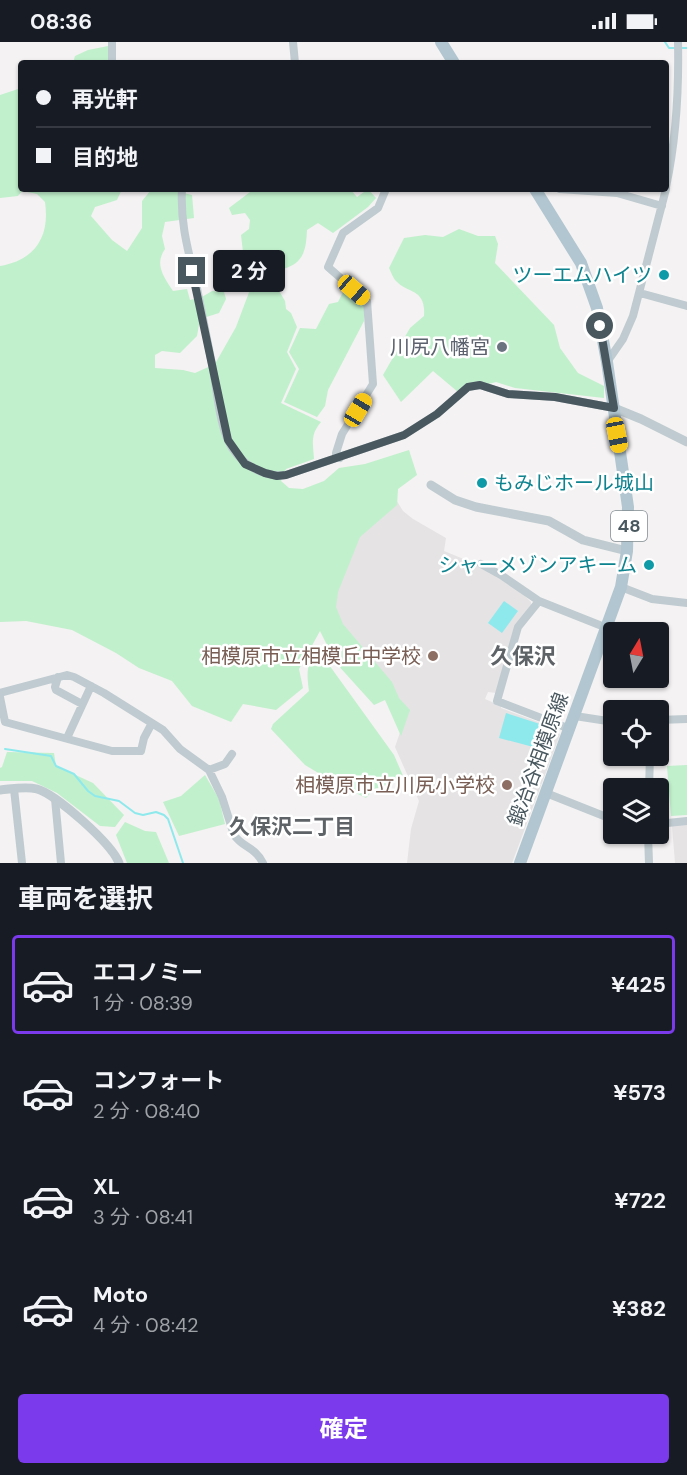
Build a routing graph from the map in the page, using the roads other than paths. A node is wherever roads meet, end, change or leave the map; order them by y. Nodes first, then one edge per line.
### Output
1 (112, 42) edge
2 (293, 42) edge
3 (441, 42) edge
4 (678, 43) edge
5 (112, 60) edge
6 (295, 60) edge
7 (452, 60) edge
8 (683, 76) edge
9 (669, 169) edge
10 (182, 192) edge
11 (385, 192) edge
12 (537, 192) edge
13 (603, 192) edge
14 (665, 192) edge
15 (662, 206) junction
16 (640, 293) junction
17 (687, 306) edge
18 (607, 362) junction
19 (614, 408) junction
20 (687, 442) edge
21 (340, 458) junction
22 (430, 485) dead end
23 (627, 551) junction
24 (481, 564) dead end
25 (621, 587) junction
26 (539, 600) junction
27 (687, 603) edge
28 (609, 622) edge
29 (603, 626) edge
30 (603, 639) edge
31 (58, 677) junction
32 (91, 686) junction
33 (0, 693) edge
34 (0, 697) edge
35 (82, 704) junction
36 (575, 716) junction
37 (687, 719) edge
38 (603, 720) edge
39 (669, 720) edge
40 (152, 723) junction
41 (570, 729) junction
42 (67, 738) junction
43 (232, 754) dead end
44 (208, 770) junction
45 (14, 789) junction
46 (0, 790) edge
47 (546, 793) junction
48 (55, 799) junction
49 (603, 816) edge
50 (687, 821) edge
51 (669, 823) edge
52 (648, 844) edge
53 (22, 863) edge
54 (62, 863) edge
55 (119, 863) edge
56 (262, 863) edge
57 (520, 863) edge
58 (649, 863) edge

1 - 5 street
2 - 6 street
3 - 7 main road
4 - 8 street
8 - 9 street
10 - 21 street
11 - 21 street
12 - 18 main road, 鍛冶谷相模原線 / 48
13 - 15 street
14 - 15 street
15 - 16 street
16 - 17 street
16 - 18 street
18 - 19 main road, 鍛冶谷相模原線 / 48
19 - 20 street
19 - 21 street
19 - 23 main road, 鍛冶谷相模原線 / 48
22 - 23 street
23 - 25 main road, 鍛冶谷相模原線 / 48
24 - 26 street
25 - 27 street
25 - 28 main road, 鍛冶谷相模原線 / 48
26 - 29 street
26 - 41 street
30 - 36 main road, 鍛冶谷相模原線 / 48
31 - 32 street
31 - 33 street
31 - 35 street
32 - 35 street
32 - 40 street
34 - 42 street
35 - 42 street
36 - 38 street
36 - 41 main road, 鍛冶谷相模原線 / 48
37 - 39 street
40 - 42 street
40 - 44 street
41 - 47 main road, 鍛冶谷相模原線 / 48
43 - 44 street
44 - 56 street
45 - 46 street
45 - 48 street
45 - 53 street
47 - 49 street
47 - 57 main road, 鍛冶谷相模原線 / 48
48 - 54 street
48 - 55 street
50 - 51 street
52 - 58 street

